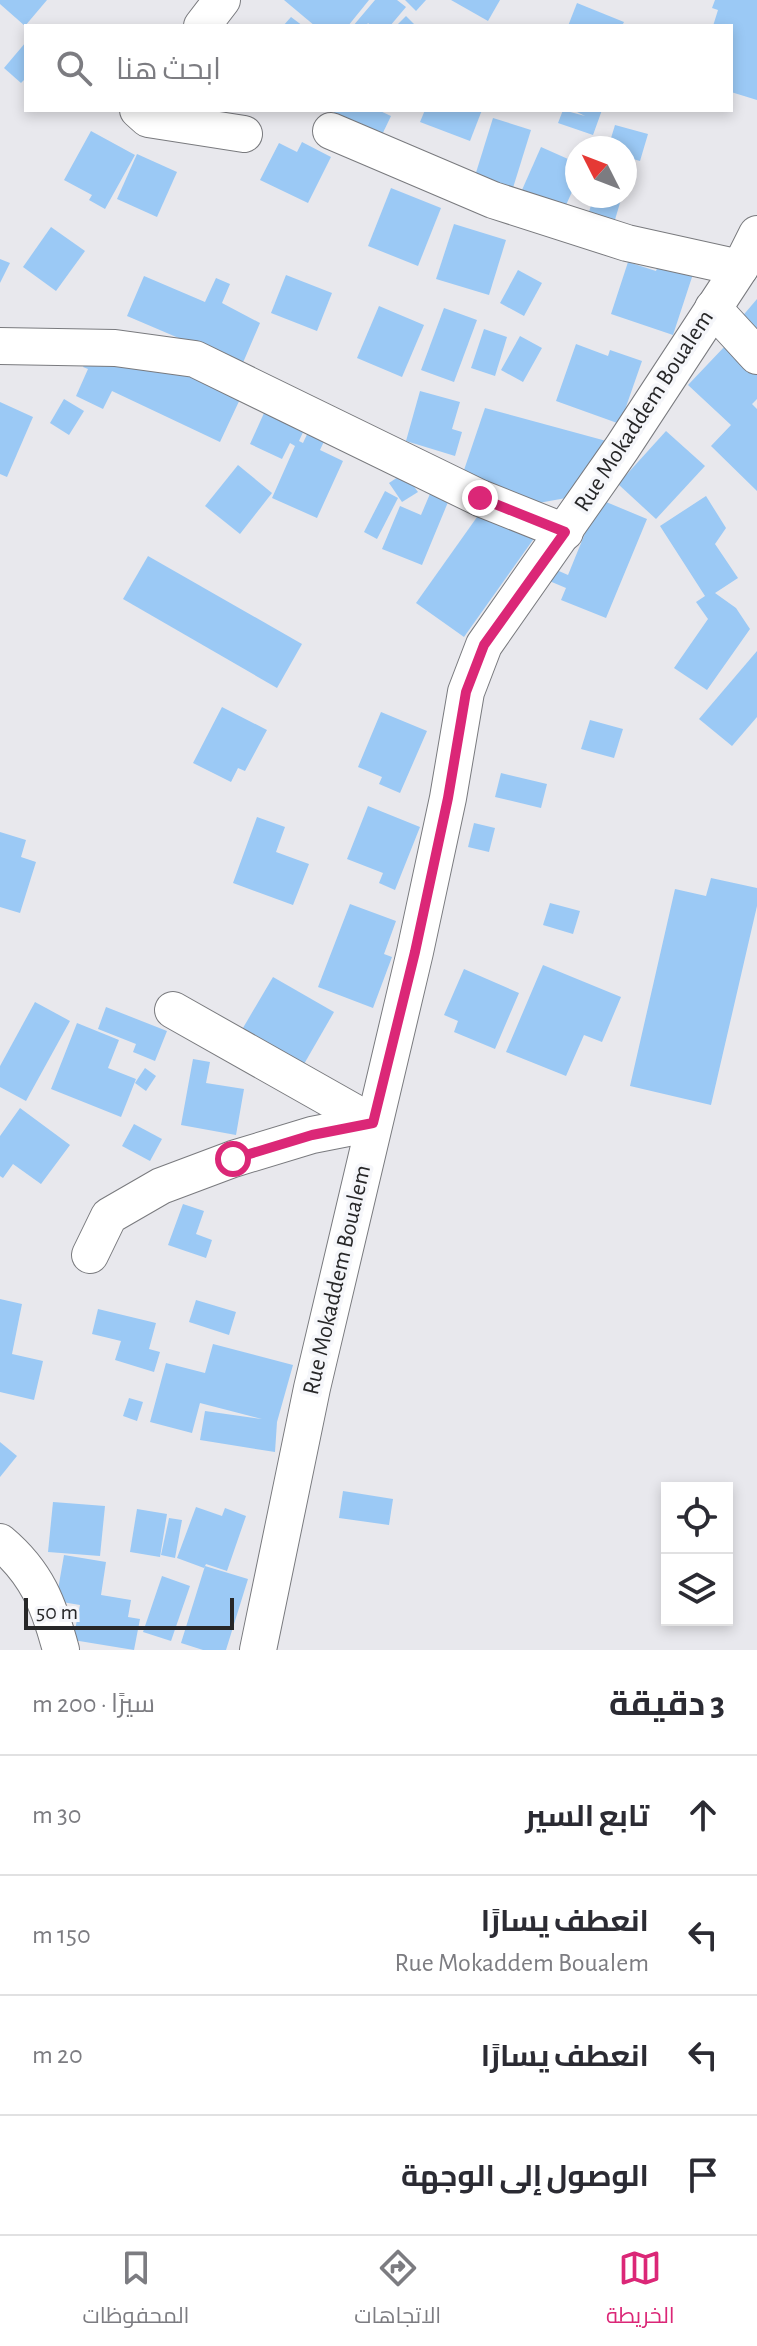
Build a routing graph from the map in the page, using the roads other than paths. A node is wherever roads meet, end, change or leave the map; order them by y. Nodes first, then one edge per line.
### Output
1 (222, 0) edge
2 (204, 24) edge
3 (140, 112) edge
4 (331, 131) dead end
5 (244, 134) dead end
6 (757, 234) edge
7 (740, 268) junction
8 (713, 308) junction
9 (0, 346) edge
10 (757, 356) edge
11 (565, 532) junction
12 (173, 1010) dead end
13 (373, 1123) junction
14 (90, 1255) dead end
15 (0, 1542) edge
16 (61, 1650) edge
17 (258, 1650) edge

1 - 2 street
3 - 5 street
4 - 7 street
6 - 7 street, Rue Mokaddem Boualem
7 - 8 street, Rue Mokaddem Boualem
8 - 10 street
8 - 11 street, Rue Mokaddem Boualem
9 - 11 street
11 - 13 street, Rue Mokaddem Boualem
12 - 13 street
13 - 14 street
13 - 17 street, Rue Mokaddem Boualem
15 - 16 street

